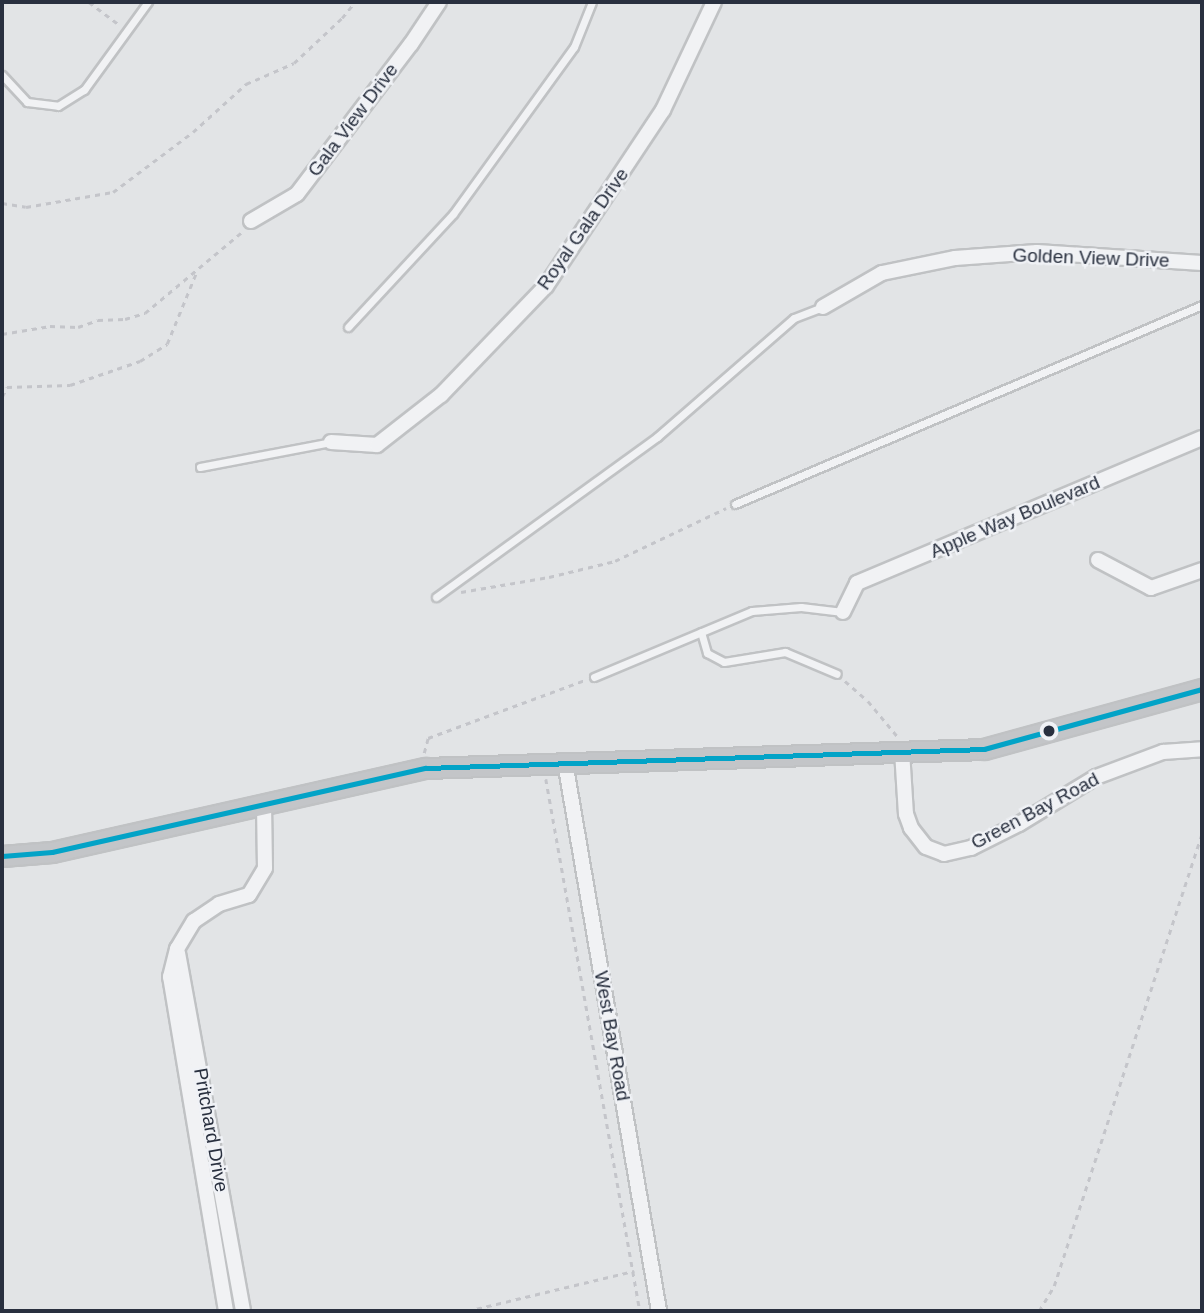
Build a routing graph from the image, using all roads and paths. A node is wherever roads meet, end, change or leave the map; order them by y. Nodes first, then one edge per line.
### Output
1 (89, 2) edge
2 (148, 2) edge
3 (355, 2) edge
4 (439, 2) edge
5 (592, 2) edge
6 (715, 2) edge
7 (127, 31) junction
8 (2, 75) edge
9 (2, 203) edge
10 (251, 221) joint
11 (1202, 263) edge
12 (197, 270) junction
13 (1202, 305) edge
14 (824, 307) joint
15 (348, 327) dead end
16 (2, 334) edge
17 (2, 397) edge
18 (1202, 438) edge
19 (331, 442) joint
20 (201, 467) dead end
21 (735, 504) joint
22 (1098, 561) dead end
23 (1202, 570) edge
24 (436, 597) joint
25 (843, 612) joint
26 (701, 632) junction
27 (837, 674) joint
28 (594, 677) joint
29 (1202, 689) edge
30 (1202, 749) edge
31 (902, 751) junction
32 (544, 762) junction
33 (565, 762) junction
34 (426, 768) junction
35 (264, 806) junction
36 (1202, 834) edge
37 (2, 856) edge
38 (177, 948) junction
39 (651, 1267) junction
40 (633, 1271) junction
41 (1202, 1310) edge
42 (226, 1311) edge
43 (243, 1311) edge
44 (467, 1311) edge
45 (640, 1311) edge
46 (659, 1311) edge
47 (1039, 1311) edge
48 (1190, 1311) edge

1 - 7 path
2 - 7 lane
3 - 9 path
4 - 10 street, Gala View Drive
5 - 15 lane
6 - 19 street, Royal Gala Drive
7 - 8 lane
10 - 12 path
11 - 14 street, Golden View Drive
12 - 16 path
12 - 17 path
13 - 21 lane
14 - 24 lane
18 - 25 street, Apple Way Boulevard
19 - 20 lane
21 - 24 path
22 - 23 street
25 - 26 lane
26 - 27 lane
26 - 28 lane
27 - 31 path
28 - 34 path
29 - 31 main road
30 - 31 street, Green Bay Road
31 - 33 main road
32 - 33 main road
32 - 34 main road
32 - 40 path
33 - 39 street, West Bay Road
34 - 35 main road
35 - 37 main road
35 - 38 street, Pritchard Drive
36 - 47 path
38 - 42 street, Pritchard Drive
38 - 43 street, Pritchard Drive
39 - 40 path
39 - 46 street, West Bay Road
40 - 44 path
40 - 45 path
41 - 48 path

